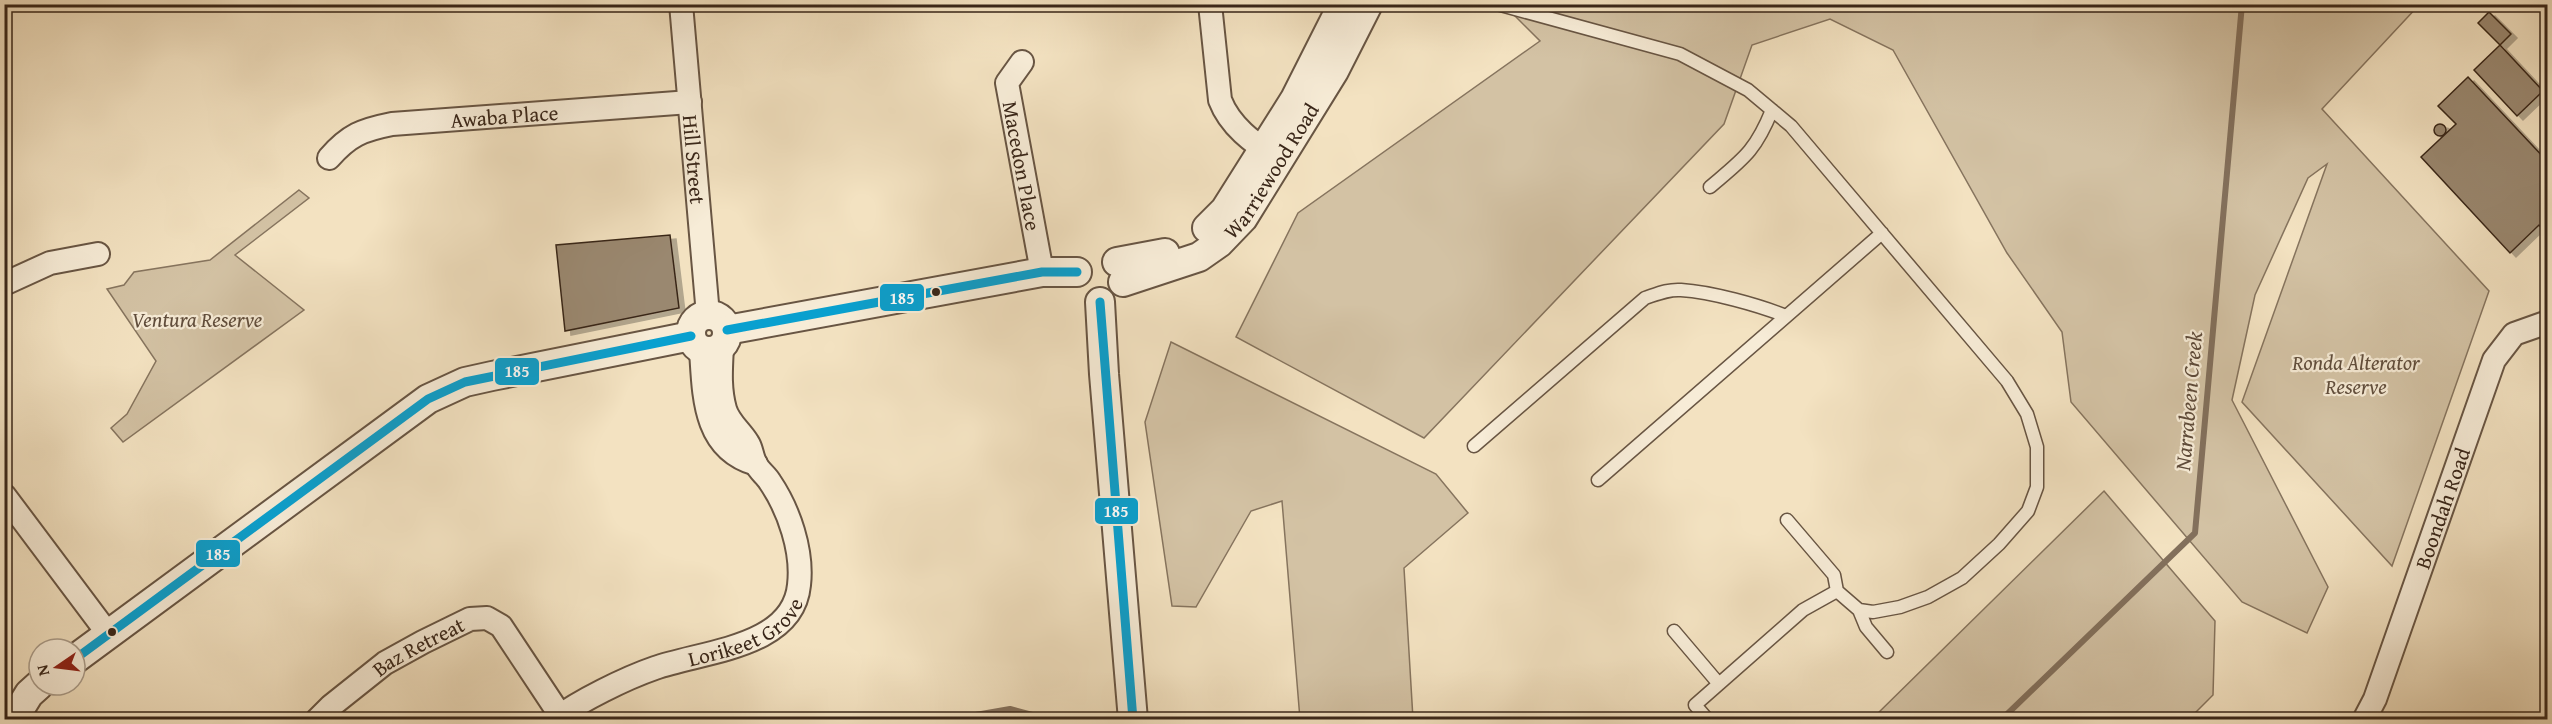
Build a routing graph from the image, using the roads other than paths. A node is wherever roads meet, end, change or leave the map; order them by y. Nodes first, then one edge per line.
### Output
1 (681, 4) edge
2 (1210, 4) edge
3 (1343, 4) edge
4 (1368, 4) edge
5 (1497, 4) edge
6 (1022, 62) dead end
7 (690, 102) junction
8 (1772, 110) junction
9 (1271, 154) junction
10 (329, 158) dead end
11 (1710, 187) dead end
12 (1882, 233) junction
13 (98, 254) dead end
14 (1042, 272) junction
15 (1077, 272) junction
16 (1120, 272) junction
17 (4, 284) edge
18 (1100, 302) junction
19 (1786, 316) junction
20 (2547, 322) edge
21 (710, 335) junction
22 (1474, 446) dead end
23 (1599, 480) dead end
24 (4, 495) edge
25 (1787, 520) dead end
26 (1838, 591) junction
27 (1858, 610) junction
28 (1674, 631) dead end
29 (109, 636) junction
30 (87, 651) edge
31 (1887, 651) dead end
32 (1719, 684) junction
33 (27, 697) edge
34 (1132, 712) edge
35 (557, 717) edge
36 (13, 720) edge
37 (317, 720) edge
38 (1708, 720) edge
39 (2364, 720) edge

1 - 7 street, Hill Street
2 - 9 street
3 - 9 street, Warriewood Road
4 - 9 street, Warriewood Road
5 - 8 lane
6 - 14 street, Macedon Place
7 - 10 street, Awaba Place
7 - 21 street, Hill Street
8 - 11 lane
8 - 12 lane
9 - 16 street, Warriewood Road
12 - 19 lane
12 - 27 lane
13 - 17 street
14 - 15 street
14 - 21 street
15 - 16 street
15 - 18 street
16 - 18 street
18 - 34 street
19 - 22 lane
19 - 23 lane
20 - 39 street, Boondah Road
21 - 29 street
21 - 35 street, Lorikeet Grove
24 - 29 street
25 - 26 lane
26 - 27 lane
26 - 32 lane
27 - 31 lane
28 - 32 lane
29 - 30 street
32 - 38 lane
33 - 36 street
35 - 37 street, Baz Retreat

